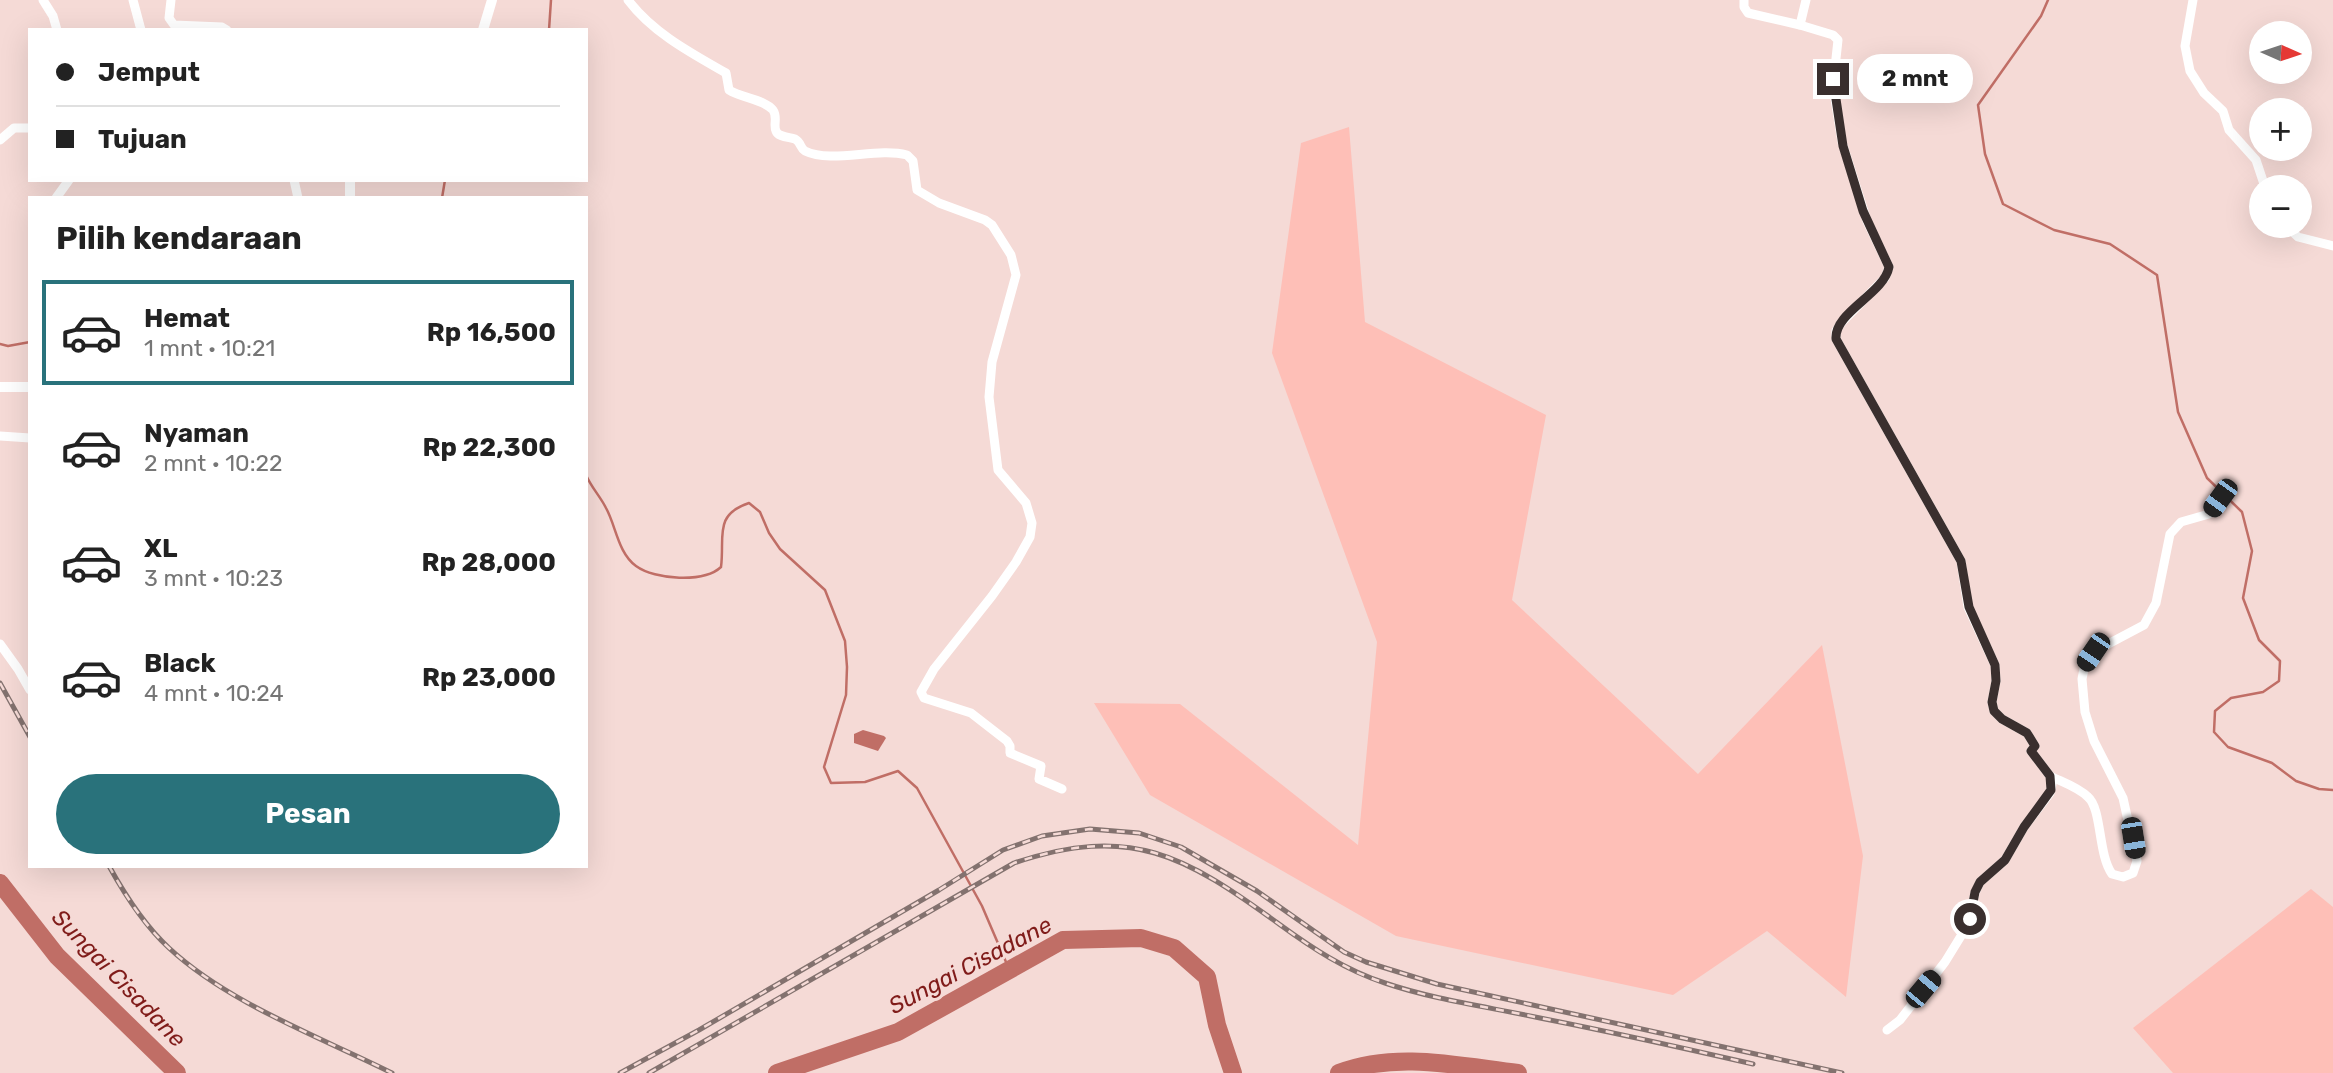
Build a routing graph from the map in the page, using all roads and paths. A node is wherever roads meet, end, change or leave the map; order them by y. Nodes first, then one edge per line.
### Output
1 (43, 0) edge
2 (133, 0) edge
3 (171, 0) edge
4 (492, 0) edge
5 (628, 0) edge
6 (1745, 0) edge
7 (1806, 0) edge
8 (2193, 0) edge
9 (1800, 25) junction
10 (56, 28) edge
11 (140, 28) edge
12 (224, 28) edge
13 (484, 28) edge
14 (28, 128) edge
15 (0, 141) edge
16 (2261, 175) edge
17 (2302, 238) edge
18 (2333, 246) edge
19 (0, 387) edge
20 (28, 387) edge
21 (0, 436) edge
22 (28, 438) edge
23 (2220, 498) dead end
24 (0, 643) edge
25 (28, 686) edge
26 (2050, 776) junction
27 (1062, 789) dead end
28 (1887, 1030) dead end

1 - 10 street
2 - 11 street
3 - 12 street
4 - 13 street
5 - 27 street
6 - 9 street
7 - 9 street
8 - 16 street
9 - 26 street
14 - 15 street
17 - 18 street
19 - 20 street
21 - 22 street
23 - 26 street
24 - 25 street
26 - 28 street

